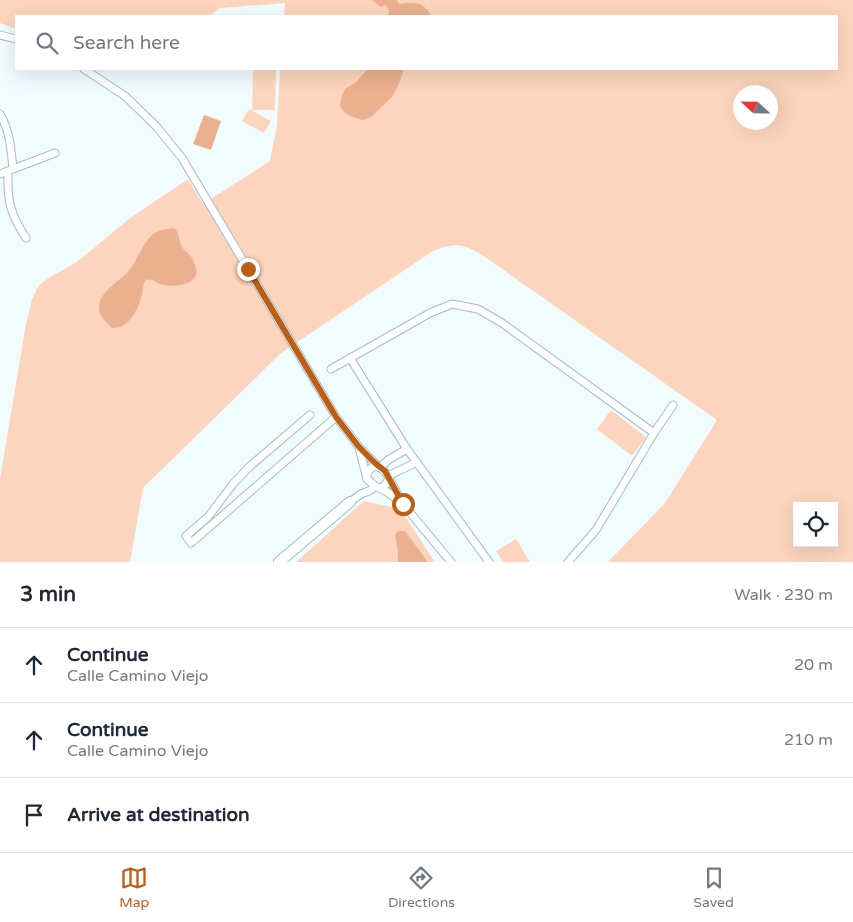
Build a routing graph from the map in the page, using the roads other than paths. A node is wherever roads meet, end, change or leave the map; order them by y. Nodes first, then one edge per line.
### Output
1 (0, 35) edge
2 (15, 39) edge
3 (86, 70) edge
4 (0, 114) edge
5 (55, 153) dead end
6 (10, 170) junction
7 (0, 174) edge
8 (26, 238) dead end
9 (350, 358) junction
10 (331, 370) dead end
11 (673, 405) dead end
12 (310, 415) dead end
13 (336, 417) junction
14 (654, 433) junction
15 (359, 447) junction
16 (408, 450) junction
17 (417, 462) junction
18 (380, 467) junction
19 (388, 477) junction
20 (367, 478) junction
21 (377, 487) junction
22 (350, 502) junction
23 (403, 504) junction
24 (279, 562) edge
25 (451, 562) edge
26 (489, 562) edge
27 (568, 562) edge

1 - 2 street
3 - 13 street
4 - 6 street
5 - 6 street
6 - 7 street
6 - 8 street
9 - 10 street
9 - 14 street
9 - 16 street
11 - 14 street
12 - 13 street
13 - 15 street
14 - 27 street
15 - 18 street
15 - 20 street
16 - 17 street
16 - 18 street
17 - 19 street
17 - 26 street
18 - 19 street
18 - 20 street
19 - 21 street
19 - 23 street
20 - 21 street
20 - 22 street
21 - 22 street
21 - 23 street
22 - 24 street
23 - 25 street

